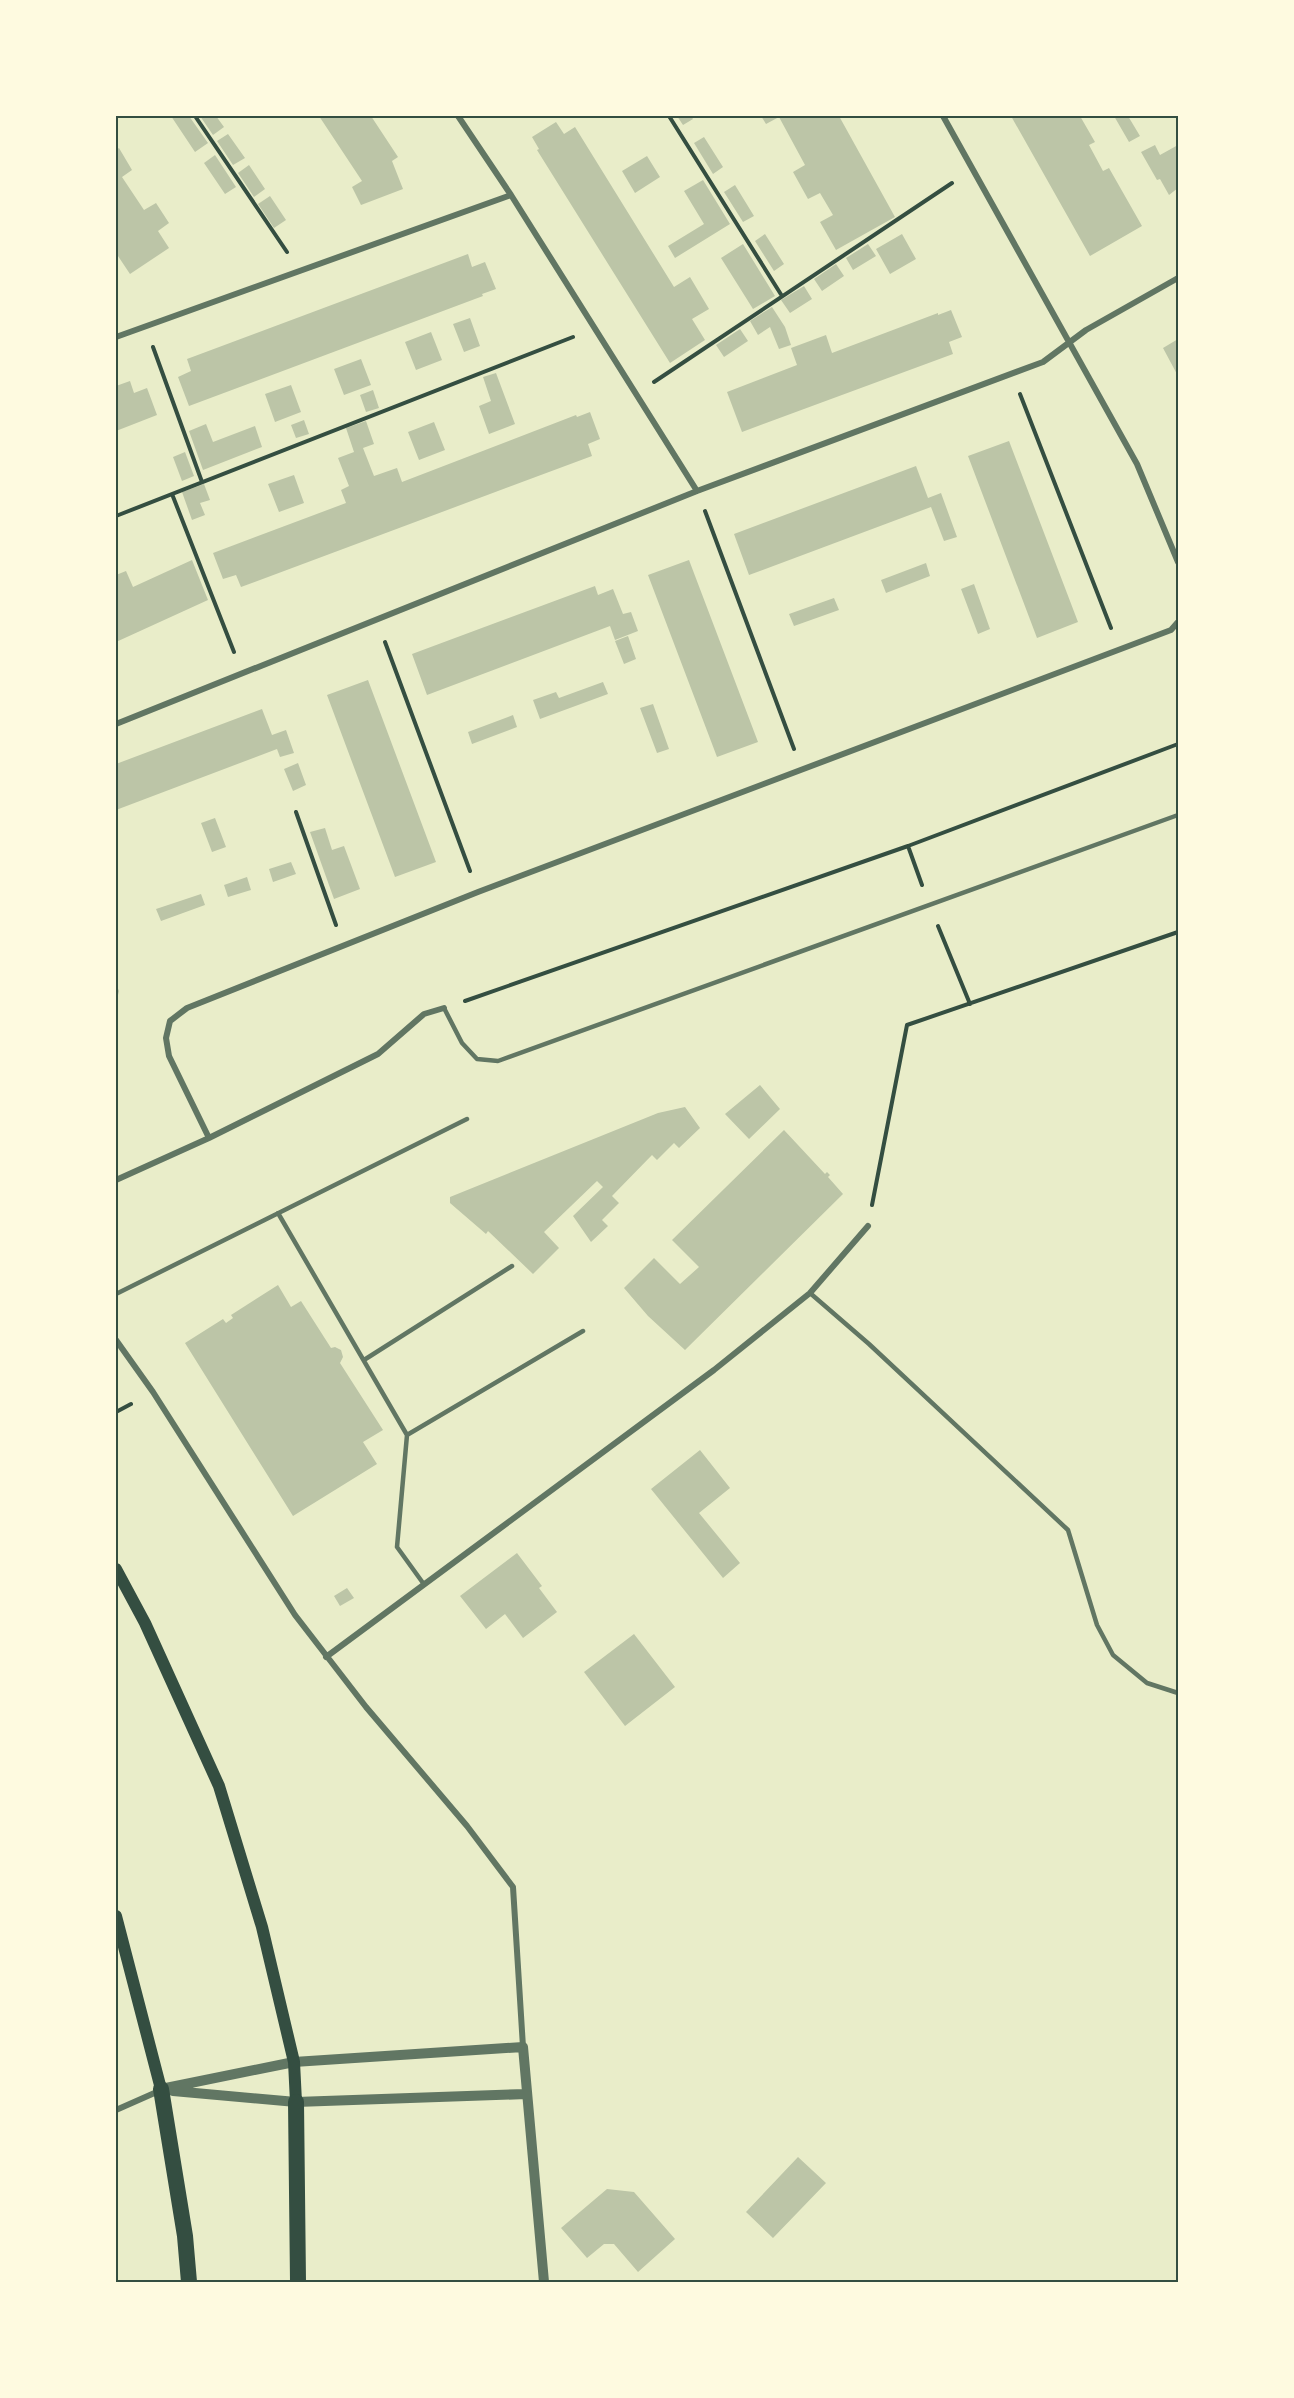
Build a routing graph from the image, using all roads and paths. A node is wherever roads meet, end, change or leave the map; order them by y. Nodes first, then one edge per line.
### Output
1 (195, 116) edge
2 (458, 116) edge
3 (669, 116) edge
4 (943, 116) edge
5 (973, 169) junction
6 (511, 195) junction
7 (299, 270) junction
8 (1179, 278) edge
9 (782, 296) junction
10 (146, 326) junction
11 (596, 329) junction
12 (116, 335) edge
13 (1069, 343) junction
14 (1012, 374) junction
15 (636, 394) junction
16 (201, 482) junction
17 (697, 491) junction
18 (172, 494) junction
19 (116, 516) edge
20 (1179, 562) edge
21 (377, 618) junction
22 (1179, 622) edge
23 (1119, 649) junction
24 (242, 672) junction
25 (116, 724) edge
26 (1179, 744) edge
27 (801, 768) junction
28 (296, 812) dead end
29 (1179, 815) edge
30 (908, 846) junction
31 (478, 891) junction
32 (929, 905) junction
33 (1179, 932) edge
34 (343, 946) junction
35 (970, 1004) junction
36 (444, 1008) junction
37 (467, 1119) dead end
38 (208, 1138) junction
39 (116, 1180) edge
40 (278, 1213) junction
41 (868, 1226) joint
42 (512, 1266) dead end
43 (810, 1293) junction
44 (116, 1294) edge
45 (583, 1331) dead end
46 (116, 1340) edge
47 (364, 1360) junction
48 (406, 1435) junction
49 (116, 1569) edge
50 (423, 1583) junction
51 (326, 1657) junction
52 (1179, 1693) edge
53 (116, 1916) edge
54 (523, 2047) junction
55 (294, 2062) junction
56 (161, 2090) junction
57 (526, 2094) junction
58 (296, 2102) junction
59 (116, 2110) edge
60 (189, 2283) edge
61 (298, 2283) edge
62 (544, 2283) edge

1 - 7 path
2 - 6 street
3 - 9 path
4 - 5 street
5 - 9 path
5 - 13 street
6 - 7 street
6 - 11 street
7 - 10 street
8 - 13 street
9 - 15 path
10 - 12 street
10 - 16 path
11 - 15 street
11 - 16 path
13 - 14 street
13 - 20 street
14 - 17 street
14 - 23 path
15 - 17 street
16 - 18 path
17 - 21 street
17 - 27 path
18 - 19 path
18 - 24 path
21 - 24 street
21 - 31 path
22 - 23 street
23 - 27 street
24 - 25 street
26 - 30 path
27 - 31 street
28 - 34 path
29 - 32 lane
30 - 32 path
30 - 36 path
31 - 34 street
32 - 35 path
32 - 36 lane
33 - 35 path
34 - 38 street
35 - 41 path
36 - 38 street
37 - 40 lane
38 - 39 street
40 - 44 lane
40 - 47 lane
41 - 43 street
42 - 47 lane
43 - 50 street
43 - 52 lane
45 - 48 lane
46 - 51 street
47 - 48 lane
48 - 50 lane
49 - 55 main road
50 - 51 street
51 - 54 street
53 - 56 main road
54 - 55 street
54 - 57 street
55 - 56 street
55 - 58 main road
56 - 58 street
56 - 59 street
56 - 60 highway
57 - 58 street
57 - 62 street
58 - 61 highway

